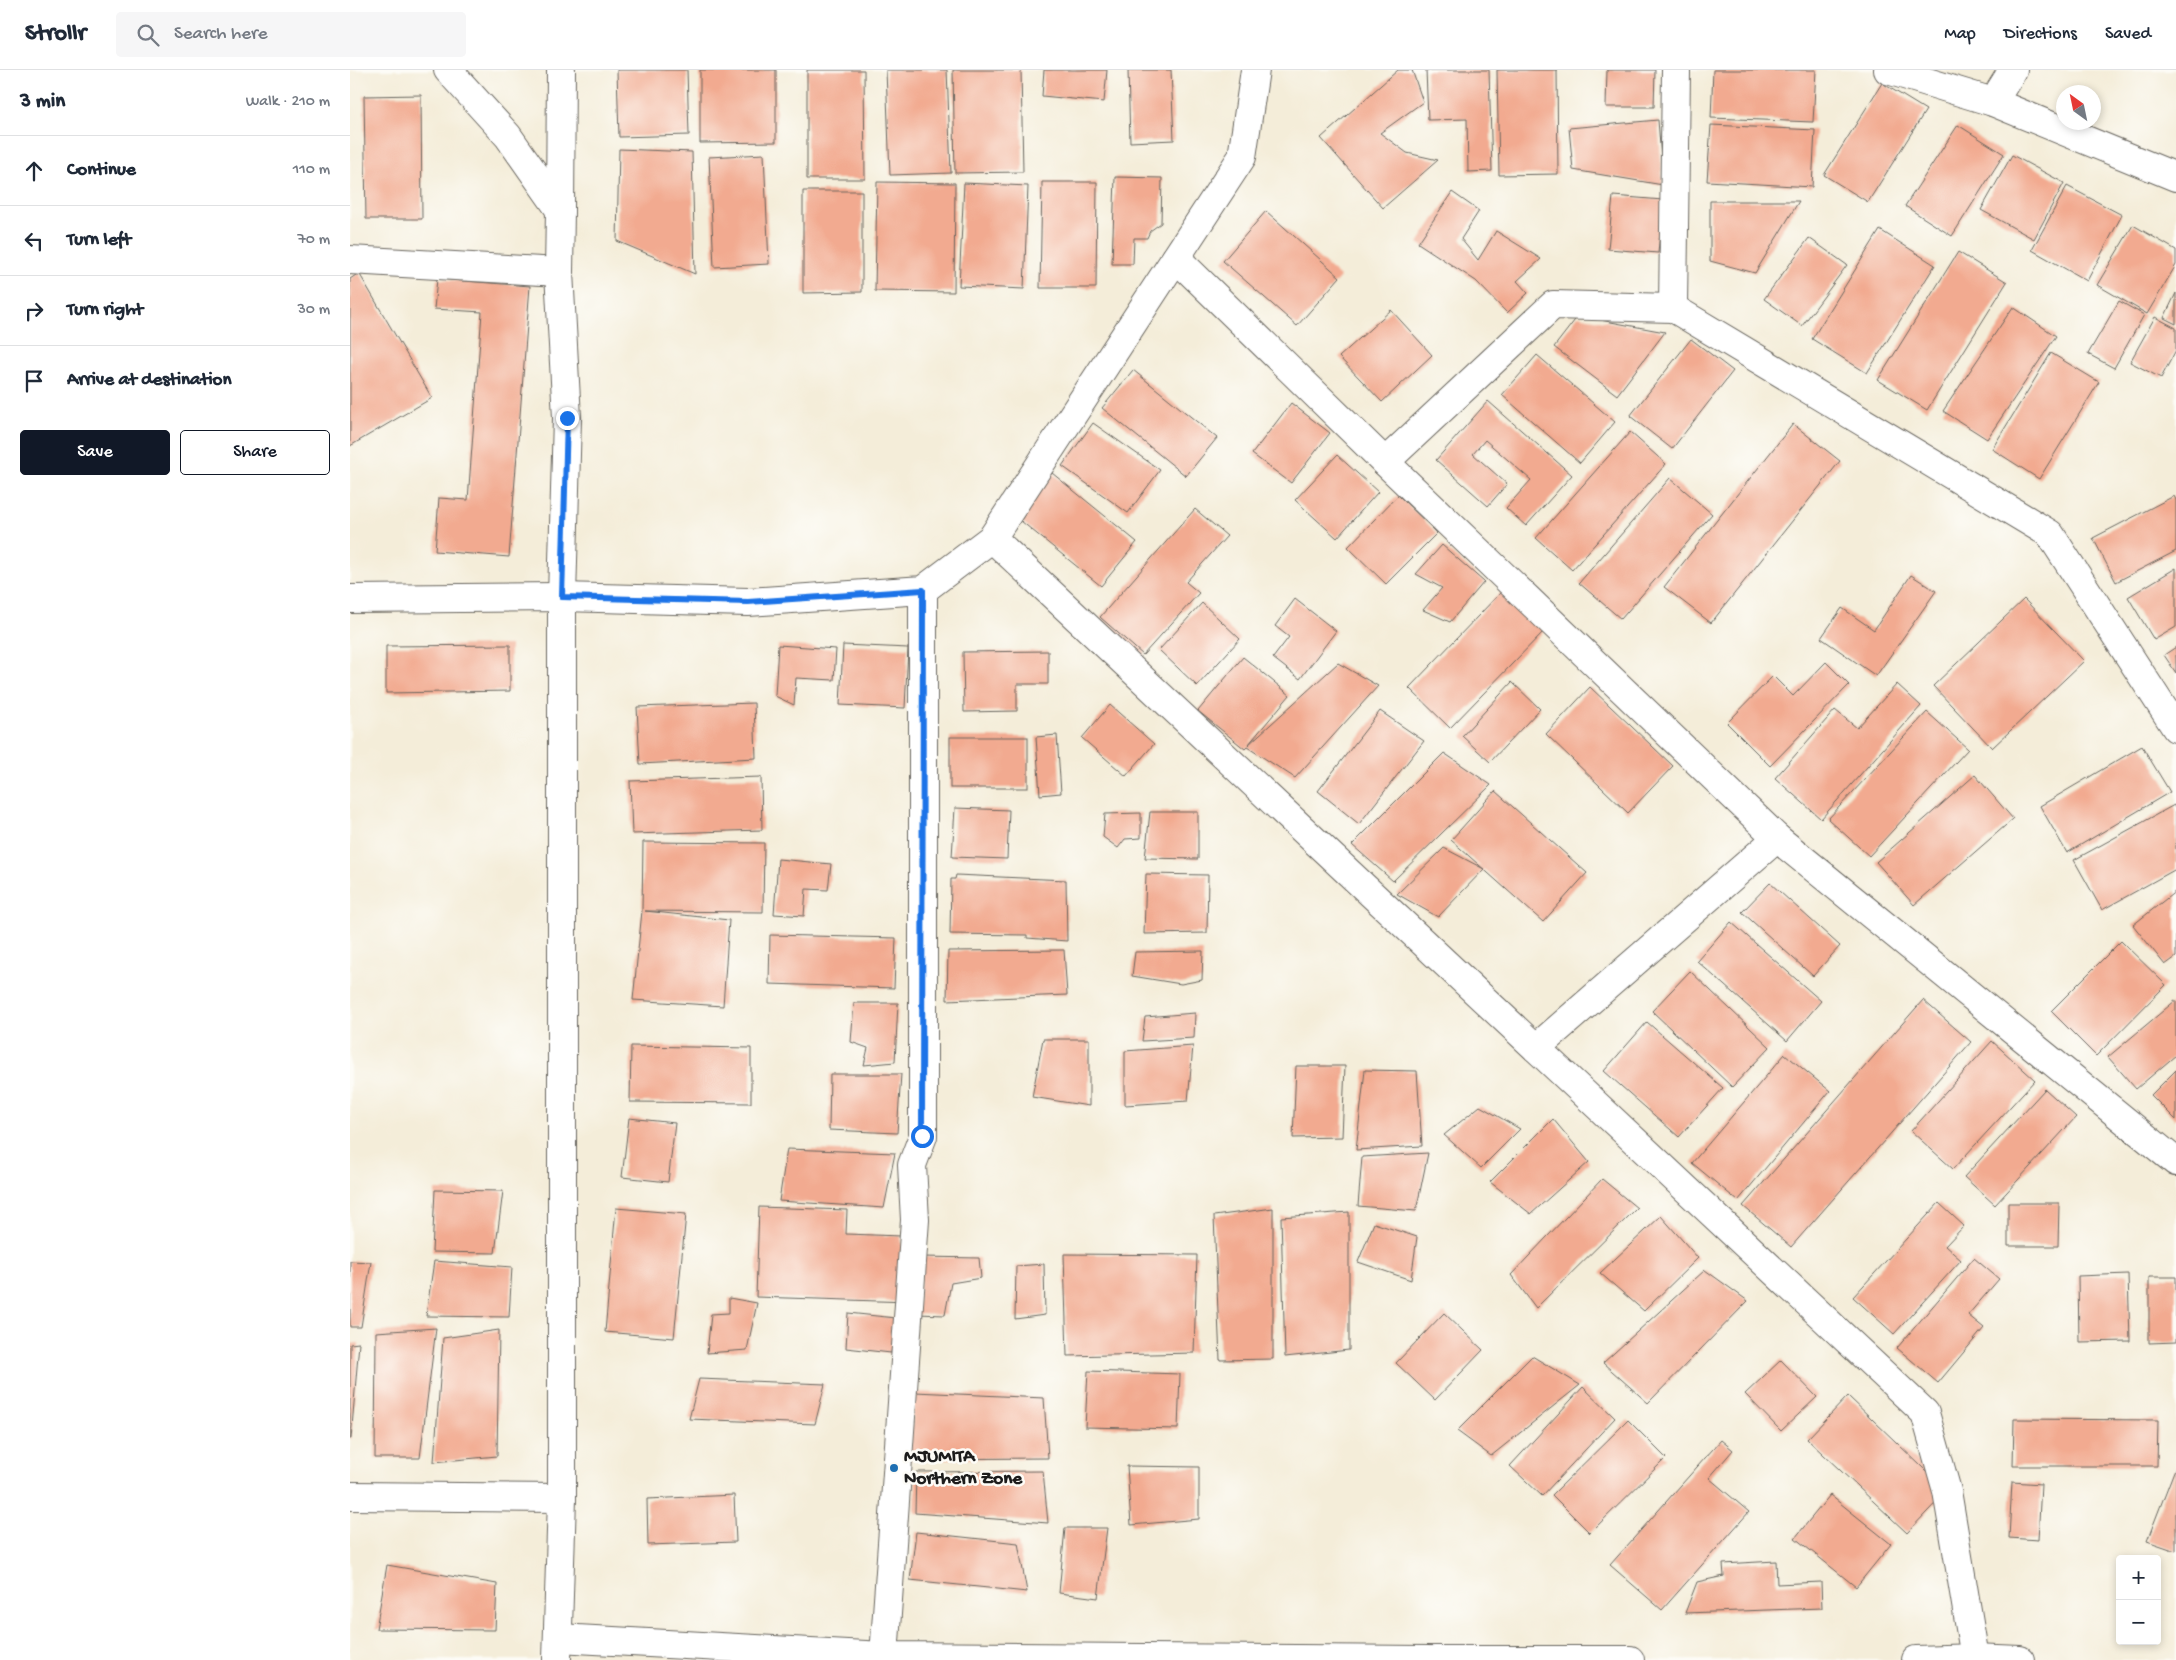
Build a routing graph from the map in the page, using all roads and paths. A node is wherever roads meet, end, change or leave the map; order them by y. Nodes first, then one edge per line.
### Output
1 (448, 70) edge
2 (561, 70) edge
3 (1255, 70) edge
4 (1676, 70) edge
5 (1888, 70) edge
6 (2013, 70) edge
7 (1993, 102) junction
8 (2176, 178) edge
9 (560, 210) junction
10 (1176, 258) junction
11 (350, 260) edge
12 (559, 272) junction
13 (1674, 308) junction
14 (1385, 462) junction
15 (992, 538) junction
16 (923, 590) junction
17 (562, 597) junction
18 (350, 599) edge
19 (2176, 728) edge
20 (1777, 838) junction
21 (1536, 1048) junction
22 (2176, 1162) edge
23 (350, 1496) edge
24 (562, 1498) junction
25 (558, 1649) edge
26 (884, 1656) junction
27 (1975, 1658) junction
28 (1428, 1660) edge
29 (1434, 1660) edge
30 (1630, 1660) edge
31 (1916, 1660) edge
32 (2020, 1660) edge

1 - 9 street
2 - 9 street
3 - 10 street
4 - 13 street
5 - 7 street
6 - 7 street
7 - 8 street
9 - 12 street
10 - 14 street
10 - 15 street
11 - 12 street
12 - 17 street
13 - 14 street
13 - 19 street
14 - 20 street
15 - 16 street
15 - 21 street
16 - 17 street
16 - 26 street
17 - 18 street
17 - 24 street
20 - 21 street
20 - 22 street
21 - 27 street
23 - 24 street
24 - 25 street
25 - 26 street
26 - 28 street
27 - 31 street
27 - 32 street
29 - 30 street

